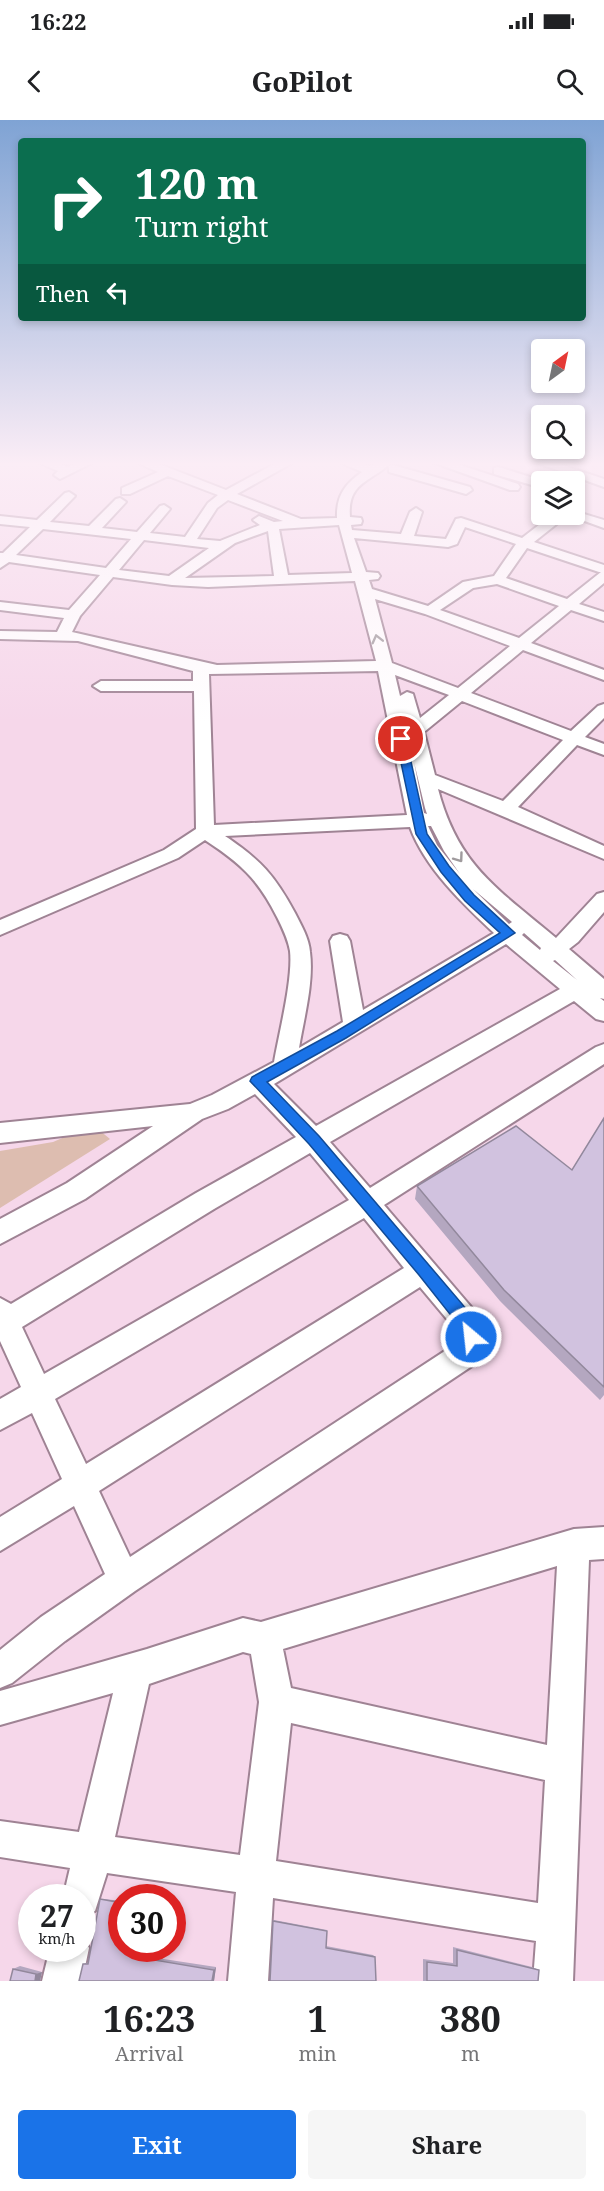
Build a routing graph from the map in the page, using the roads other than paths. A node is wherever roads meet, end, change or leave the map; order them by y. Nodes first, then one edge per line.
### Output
1 (14, 549) edge
2 (131, 549) edge
3 (214, 549) edge
4 (277, 549) edge
5 (358, 549) edge
6 (520, 549) edge
7 (543, 549) edge
8 (2, 560) edge
9 (604, 568) edge
10 (110, 573) junction
11 (604, 576) edge
12 (282, 580) junction
13 (498, 580) junction
14 (172, 581) junction
15 (369, 585) junction
16 (0, 606) edge
17 (571, 606) junction
18 (430, 611) junction
19 (74, 615) junction
20 (604, 617) edge
21 (0, 635) edge
22 (63, 635) junction
23 (521, 644) junction
24 (392, 669) junction
25 (604, 675) edge
26 (201, 677) junction
27 (101, 686) dead end
28 (462, 694) junction
29 (604, 709) edge
30 (416, 730) junction
31 (573, 737) junction
32 (604, 750) edge
33 (427, 777) junction
34 (506, 809) junction
35 (438, 820) junction
36 (417, 821) junction
37 (205, 831) junction
38 (604, 853) edge
39 (604, 899) edge
40 (0, 928) edge
41 (517, 928) junction
42 (340, 940) dead end
43 (548, 955) junction
44 (576, 990) junction
45 (604, 991) edge
46 (604, 1013) edge
47 (355, 1026) junction
48 (604, 1053) edge
49 (285, 1067) junction
50 (257, 1081) junction
51 (194, 1112) junction
52 (0, 1133) edge
53 (314, 1140) junction
54 (367, 1203) junction
55 (0, 1232) edge
56 (424, 1270) junction
57 (2, 1317) edge
58 (38, 1392) junction
59 (0, 1415) edge
60 (79, 1484) junction
61 (0, 1534) edge
62 (589, 1544) edge
63 (124, 1580) junction
64 (260, 1639) junction
65 (147, 1666) junction
66 (0, 1671) edge
67 (276, 1702) junction
68 (0, 1708) edge
69 (563, 1767) junction
70 (0, 1839) edge
71 (94, 1852) junction
72 (256, 1876) junction
73 (86, 1884) edge
74 (555, 1925) junction
75 (67, 1962) edge
76 (62, 1981) edge
77 (248, 1981) edge
78 (553, 1981) edge

1 - 8 street
2 - 10 street
3 - 14 street
4 - 12 street
5 - 15 street
6 - 13 street
7 - 9 street
8 - 10 street
10 - 14 street
10 - 19 street
11 - 17 street
12 - 14 street
12 - 15 street
13 - 17 street
13 - 18 street
15 - 18 street
15 - 24 street
16 - 19 street
17 - 20 street
17 - 23 street
18 - 23 street
19 - 22 street
21 - 22 street
22 - 26 street
23 - 25 street
23 - 28 street
24 - 26 street
24 - 28 street
24 - 30 street
24 - 36 street
26 - 27 street
26 - 37 street
28 - 30 street
28 - 31 street
29 - 31 street
30 - 33 street
31 - 32 street
31 - 34 street
33 - 34 street
33 - 35 street
34 - 38 street
35 - 36 street
35 -> 41 street
36 - 37 street
36 - 41 street
37 - 40 street
37 - 49 street
39 - 43 street
41 - 43 street
41 - 47 street
42 - 47 street
43 - 44 street
43 - 45 street
44 - 46 street
44 - 53 street
47 - 49 street
48 - 54 street
49 - 50 street
50 - 51 street
50 - 53 street
51 - 52 street
51 - 55 street
53 - 54 street
53 - 57 street
54 - 56 street
54 - 58 street
56 - 60 street
56 - 63 street
57 - 58 street
58 - 59 street
58 - 60 street
60 - 61 street
60 - 63 street
62 - 64 street
62 - 69 street
63 - 66 street
64 - 65 street
64 - 67 street
65 - 68 street
65 - 71 street
67 - 69 street
67 - 72 street
69 - 74 street
70 - 71 street
71 - 72 street
71 - 73 street
72 - 74 street
72 - 77 street
74 - 78 street
75 - 76 street

